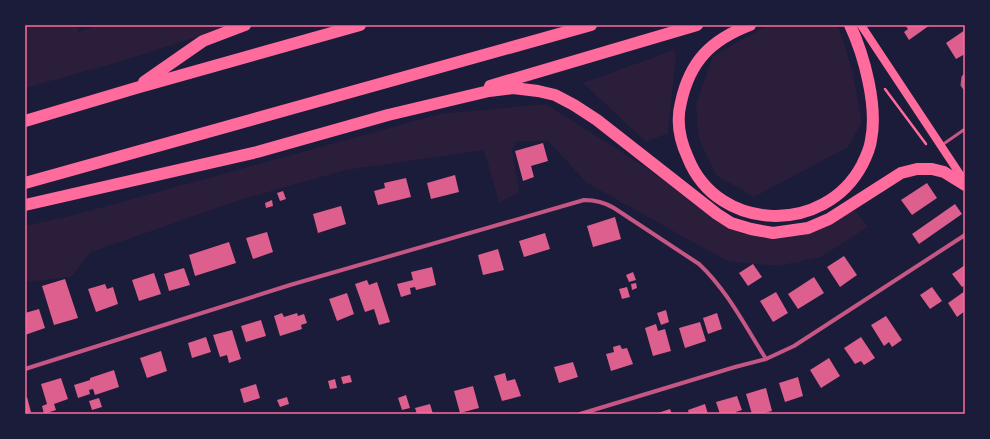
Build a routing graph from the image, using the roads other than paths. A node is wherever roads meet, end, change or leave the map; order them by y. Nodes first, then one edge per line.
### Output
1 (245, 25) edge
2 (335, 25) edge
3 (360, 25) edge
4 (591, 25) edge
5 (697, 25) edge
6 (750, 25) edge
7 (850, 25) edge
8 (861, 25) edge
9 (209, 67) junction
10 (965, 75) edge
11 (136, 88) junction
12 (965, 89) edge
13 (414, 110) junction
14 (25, 121) edge
15 (965, 129) edge
16 (941, 146) junction
17 (965, 182) edge
18 (25, 183) edge
19 (965, 185) edge
20 (25, 205) edge
21 (965, 236) edge
22 (766, 359) junction
23 (25, 369) edge
24 (580, 414) edge

1 - 11 highway
2 - 9 highway
3 - 9 highway
4 - 18 highway
5 - 13 highway
6 - 7 highway
8 - 16 main road
9 - 11 highway
10 - 12 lane
11 - 14 highway
13 - 19 highway
13 - 20 highway
15 - 16 lane
16 - 17 main road
21 - 22 street
22 - 23 street
22 - 24 street

